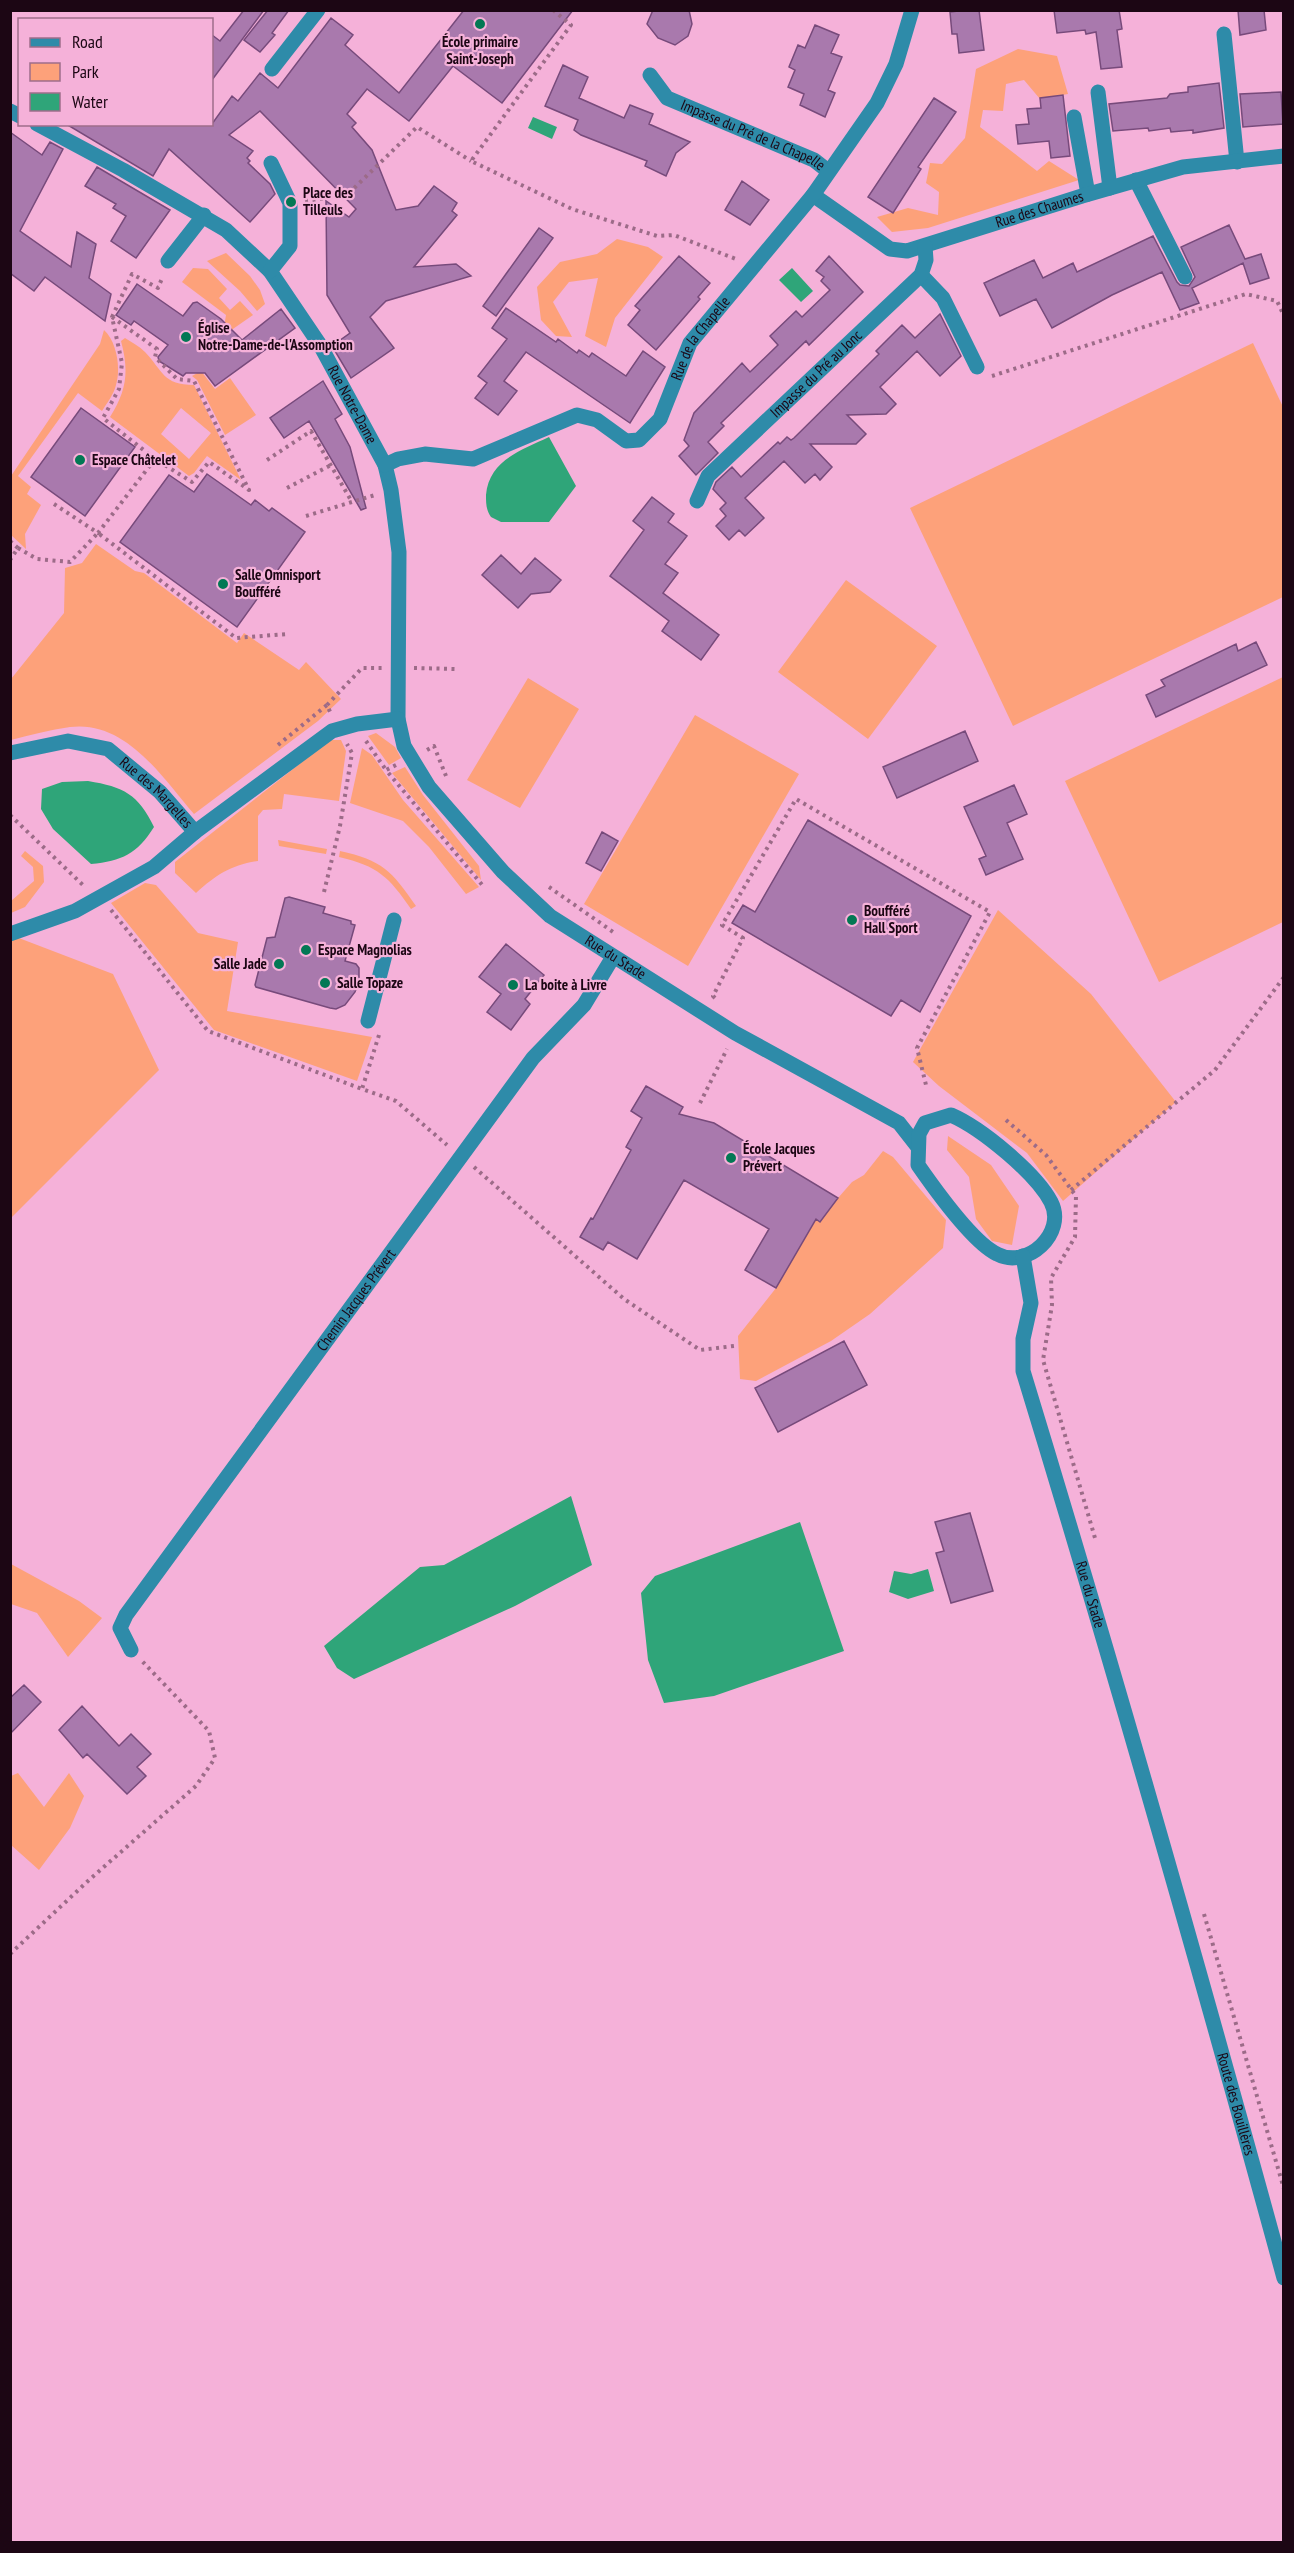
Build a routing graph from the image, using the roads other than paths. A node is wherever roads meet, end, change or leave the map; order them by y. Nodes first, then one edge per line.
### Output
1 (318, 10) edge
2 (912, 10) edge
3 (1224, 34) dead end
4 (272, 69) dead end
5 (650, 75) dead end
6 (1098, 92) dead end
7 (1074, 117) dead end
8 (41, 126) edge
9 (1284, 156) edge
10 (1237, 162) junction
11 (271, 163) dead end
12 (828, 171) junction
13 (1136, 180) junction
14 (1110, 188) junction
15 (1088, 194) junction
16 (813, 195) junction
17 (204, 215) junction
18 (926, 246) junction
19 (168, 261) road end
20 (270, 271) junction
21 (921, 275) junction
22 (1185, 277) dead end
23 (977, 367) road end
24 (385, 465) junction
25 (697, 501) dead end
26 (398, 719) junction
27 (10, 753) edge
28 (195, 832) junction
29 (394, 920) dead end
30 (10, 934) edge
31 (613, 957) junction
32 (368, 1021) road end
33 (925, 1123) junction
34 (899, 1124) junction
35 (917, 1146) junction
36 (1023, 1256) junction
37 (131, 1650) road end
38 (1188, 1930) joint
39 (1284, 2278) edge

1 - 4 street
2 - 12 street, Rue de la Chapelle
3 - 10 street
5 - 12 street, Impasse du Pré de la Chapelle
6 - 14 street
7 - 15 street
8 - 17 street, Rue Notre-Dame
9 - 10 street, Rue des Chaumes
10 - 13 street, Rue des Chaumes
11 - 20 street
12 - 16 street, Rue de la Chapelle
13 - 14 street, Rue des Chaumes
13 - 22 street
14 - 15 street, Rue des Chaumes
15 - 18 street, Rue des Chaumes
16 - 18 street, Rue des Chaumes
16 - 24 street, Rue de la Chapelle
17 - 19 street
17 - 20 street, Rue Notre-Dame
18 - 21 street
20 - 24 street, Rue Notre-Dame
21 - 23 street
21 - 25 street, Impasse du Pré au Jonc
24 - 26 street, Rue Notre-Dame
26 - 28 street
26 - 31 street, Rue du Stade
27 - 28 street, Rue des Margelles
28 - 30 street
29 - 32 street
31 - 34 street, Rue du Stade
31 - 37 street, Chemin Jacques Prévert
33 - 34 street
33 - 35 street
33 - 36 street
34 - 35 street, Rue du Stade
35 - 36 street
36 - 38 street, Rue du Stade
38 - 39 street, Route des Bouillères

